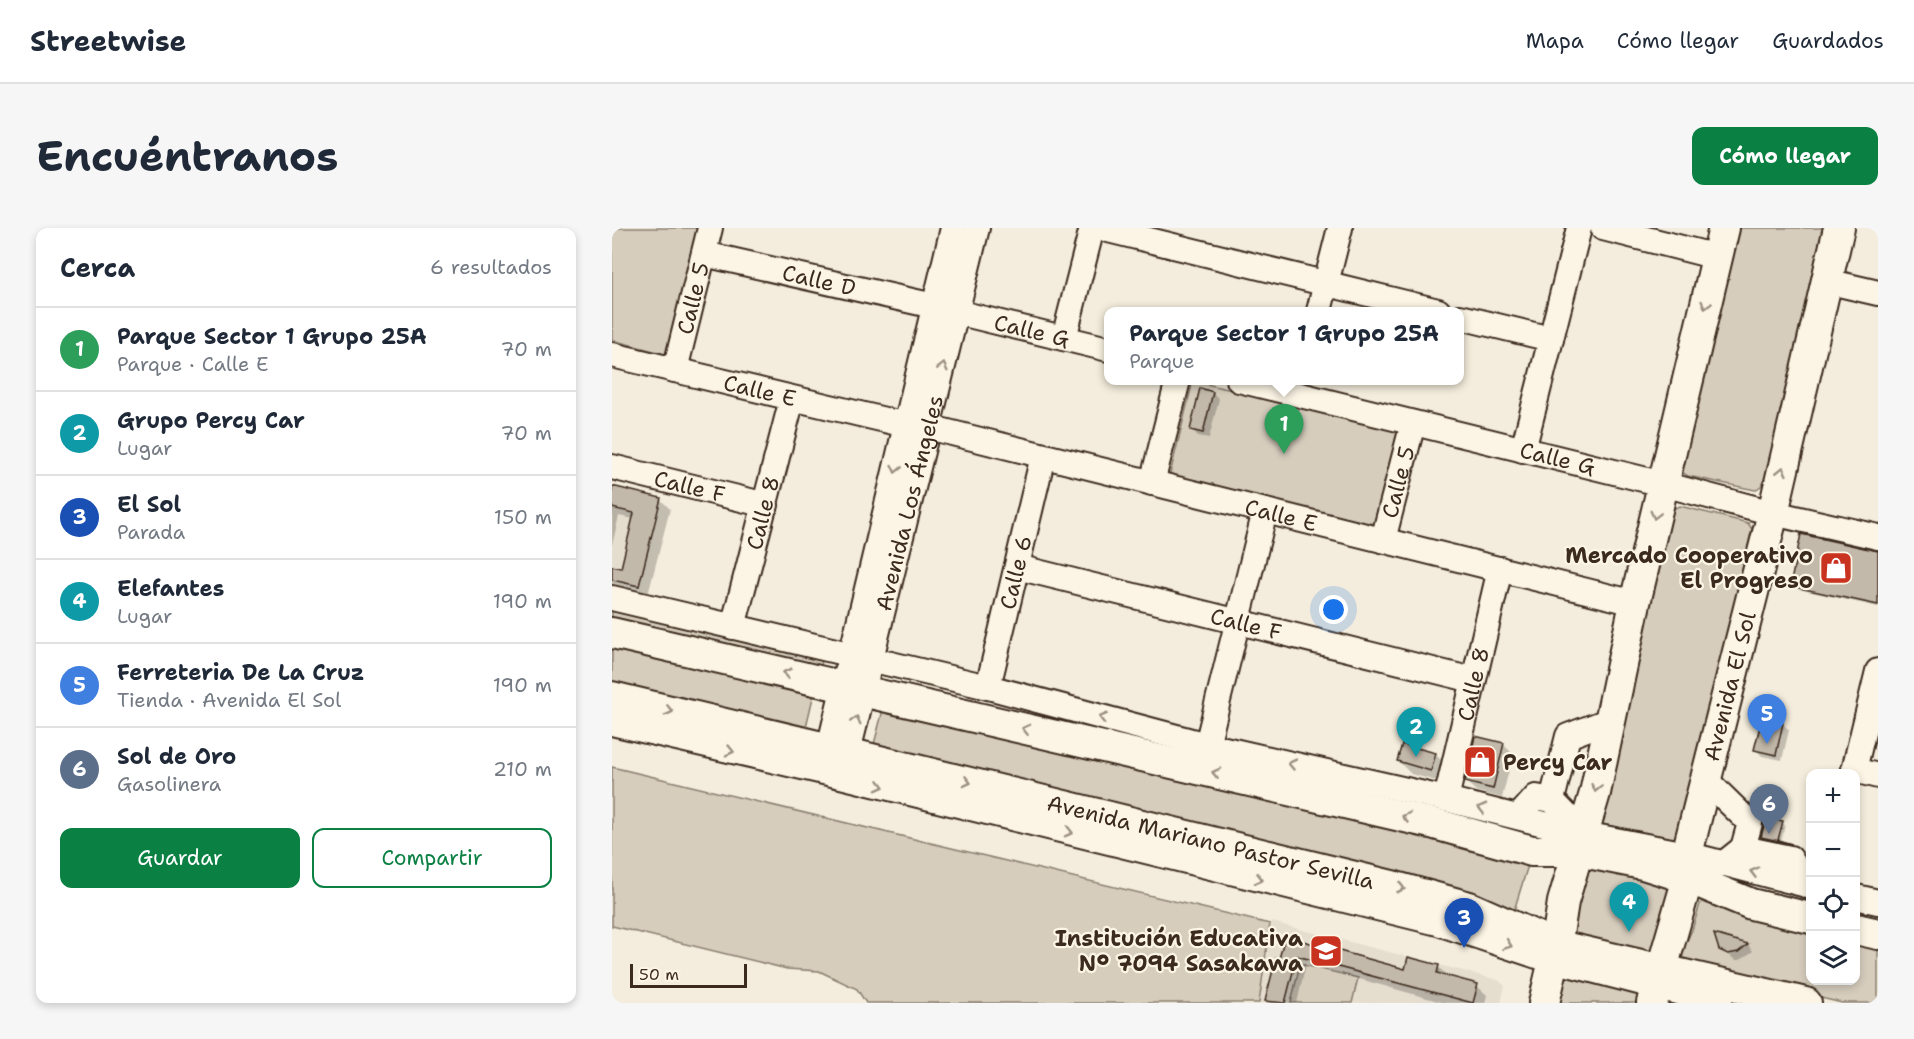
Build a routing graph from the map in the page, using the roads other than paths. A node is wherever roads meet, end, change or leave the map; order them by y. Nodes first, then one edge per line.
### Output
1 (710, 228) edge
2 (953, 228) edge
3 (977, 228) edge
4 (1092, 228) edge
5 (1100, 228) edge
6 (1340, 228) edge
7 (1579, 228) edge
8 (1603, 228) edge
9 (1724, 228) edge
10 (1839, 228) edge
11 (704, 254) junction
12 (1717, 257) junction
13 (1826, 281) junction
14 (1326, 284) junction
15 (1878, 293) edge
16 (1320, 307) edge
17 (1418, 307) edge
18 (945, 309) junction
19 (1464, 318) edge
20 (1064, 338) junction
21 (1551, 339) junction
22 (1104, 348) edge
23 (612, 355) edge
24 (675, 370) junction
25 (1177, 385) edge
26 (1274, 385) edge
27 (1300, 388) edge
28 (792, 399) junction
29 (1413, 423) junction
30 (917, 426) junction
31 (1523, 450) junction
32 (1043, 456) junction
33 (612, 467) edge
34 (1152, 483) junction
35 (1663, 484) junction
36 (766, 505) junction
37 (1265, 511) junction
38 (1773, 513) junction
39 (1878, 537) edge
40 (1383, 540) junction
41 (1017, 567) junction
42 (1500, 569) junction
43 (612, 598) edge
44 (1635, 603) junction
45 (1238, 622) junction
46 (733, 627) junction
47 (612, 633) edge
48 (861, 657) junction
49 (1878, 671) edge
50 (1473, 680) junction
51 (988, 687) junction
52 (853, 689) junction
53 (612, 697) edge
54 (1610, 720) junction
55 (612, 723) edge
56 (1207, 745) junction
57 (835, 762) junction
58 (1855, 769) edge
59 (1860, 773) edge
60 (1878, 776) edge
61 (1706, 780) junction
62 (1446, 799) junction
63 (1552, 800) junction
64 (1518, 817) junction
65 (1581, 842) junction
66 (1743, 848) junction
67 (1723, 864) junction
68 (1688, 866) junction
69 (1806, 882) edge
70 (1806, 885) edge
71 (1860, 898) edge
72 (1878, 902) edge
73 (1806, 917) edge
74 (1860, 930) edge
75 (1878, 934) edge
76 (1555, 953) junction
77 (1664, 991) edge
78 (1544, 1003) edge
79 (1720, 1003) edge
80 (1806, 1003) edge

1 - 11 street, Calle 5
2 - 18 street, Avenida Los Ángeles
3 - 18 street, Avenida Los Ángeles
4 - 20 street
5 - 14 street
6 - 14 street
7 - 21 street
8 - 12 street
9 - 12 main road
10 - 13 main road, Avenida El Sol
11 - 18 street, Calle D
11 - 24 street, Calle 5
12 -> 35 main road
13 - 15 street
38 -> 13 main road, Avenida El Sol
14 - 16 street
14 - 17 street
18 - 20 street, Calle G
18 - 30 street, Avenida Los Ángeles
19 - 21 street
20 - 22 street, Calle G
21 - 31 street
23 - 24 street, Calle E
24 - 28 street, Calle E
25 - 34 street
26 - 27 street, Calle G
27 - 29 street, Calle G
28 - 30 street, Calle E
28 - 36 street, Calle 8
29 - 31 street, Calle G
29 - 40 street, Calle 5
30 - 32 street, Calle E
30 - 48 street, Avenida Los Ángeles
31 - 35 street, Calle G
32 - 34 street, Calle E
32 - 41 street, Calle 6
33 - 36 street, Calle F
34 - 37 street, Calle E
35 - 38 street, Calle G
35 -> 44 main road
36 - 46 street, Calle 8
37 - 40 street, Calle E
37 - 45 street
38 - 39 street, Calle G
38 - 61 main road, Avenida El Sol
40 - 42 street, Calle E
41 - 45 street, Calle F
41 - 51 street, Calle 6
42 - 44 street, Calle E
42 - 50 street, Calle 8
43 - 46 street
44 - 54 main road
45 - 50 street, Calle F
45 - 56 street
46 - 48 street
52 -> 47 main road
48 - 51 street
48 - 52 street, Avenida Los Ángeles
49 - 58 street
50 - 62 street, Calle 8
56 -> 51 street
52 - 57 street, Avenida Los Ángeles
65 -> 52 main road
53 -> 57 main road, Avenida Mariano Pastor Sevilla
54 - 63 street
54 -> 65 main road
55 -> 57 street, Avenida Mariano Pastor Sevilla
62 -> 56 street
57 -> 76 main road, Avenida Mariano Pastor Sevilla
59 - 60 street
61 - 66 street
61 - 68 main road, Avenida El Sol
64 -> 62 street
63 - 64 street
63 - 65 street
64 - 65 street
65 - 68 main road
65 - 76 main road
66 - 67 street
66 - 69 street
67 - 68 street
70 -> 67 street
68 - 73 main road
68 - 77 main road, Avenida El Sol
71 - 72 street
74 - 75 main road
76 - 77 main road, Avenida Mariano Pastor Sevilla
76 - 78 main road
77 - 79 street, Avenida Mariano Pastor Sevilla
77 - 80 main road, Avenida Mariano Pastor Sevilla

